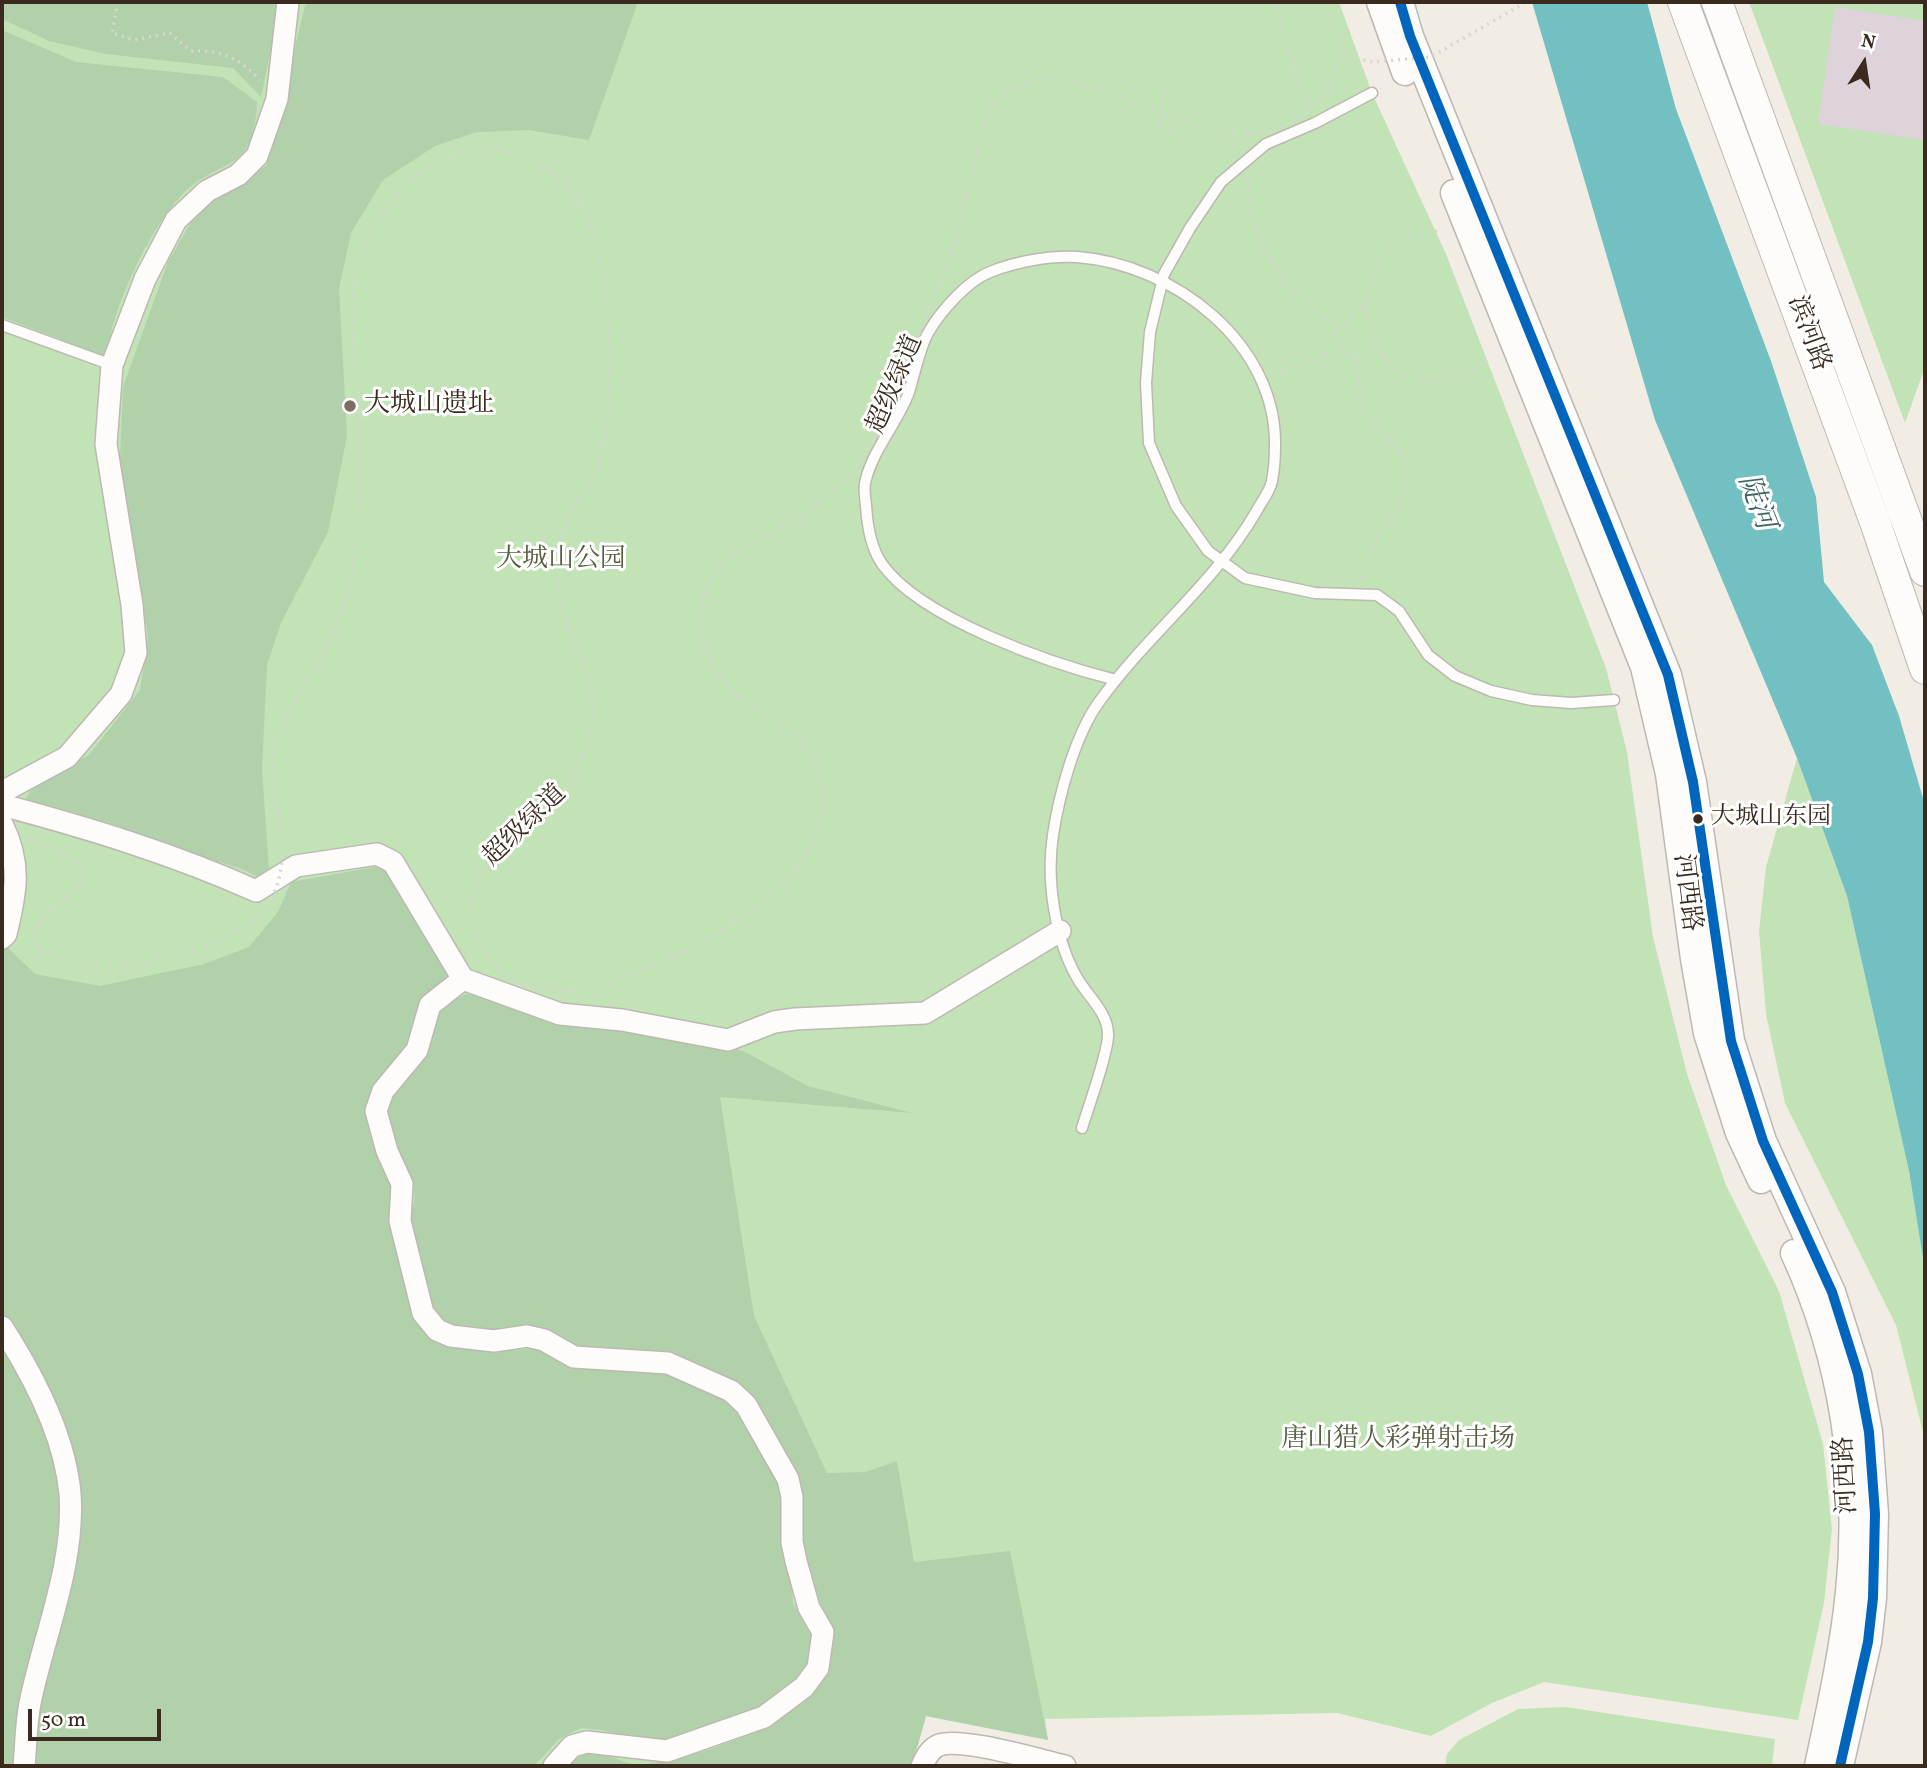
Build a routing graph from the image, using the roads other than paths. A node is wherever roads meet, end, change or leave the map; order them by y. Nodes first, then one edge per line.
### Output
1 (288, 2) edge
2 (1380, 2) edge
3 (1400, 2) edge
4 (1683, 2) edge
5 (1717, 2) edge
6 (1372, 93) dead end
7 (2, 325) edge
8 (112, 365) junction
9 (1925, 571) edge
10 (1925, 669) edge
11 (1116, 680) junction
12 (1614, 700) dead end
13 (2, 797) edge
14 (2, 805) edge
15 (2, 824) edge
16 (1060, 931) junction
17 (2, 939) edge
18 (463, 979) junction
19 (1082, 1128) dead end
20 (2, 1327) edge
21 (24, 1766) edge
22 (554, 1766) edge
23 (922, 1766) edge
24 (1065, 1766) edge
25 (1818, 1766) edge
26 (1840, 1766) edge

1 - 8 street
2 - 25 street, 河西路
3 - 26 street, 河西路
4 - 10 main road, 滨河路
5 - 9 main road, 滨河路
6 - 12 lane
7 - 8 lane
8 - 13 street
11 - 11 lane
11 - 16 lane
14 - 18 street
15 - 17 street
16 - 18 street
16 - 19 lane
18 - 22 street
20 - 21 street
23 - 24 street

